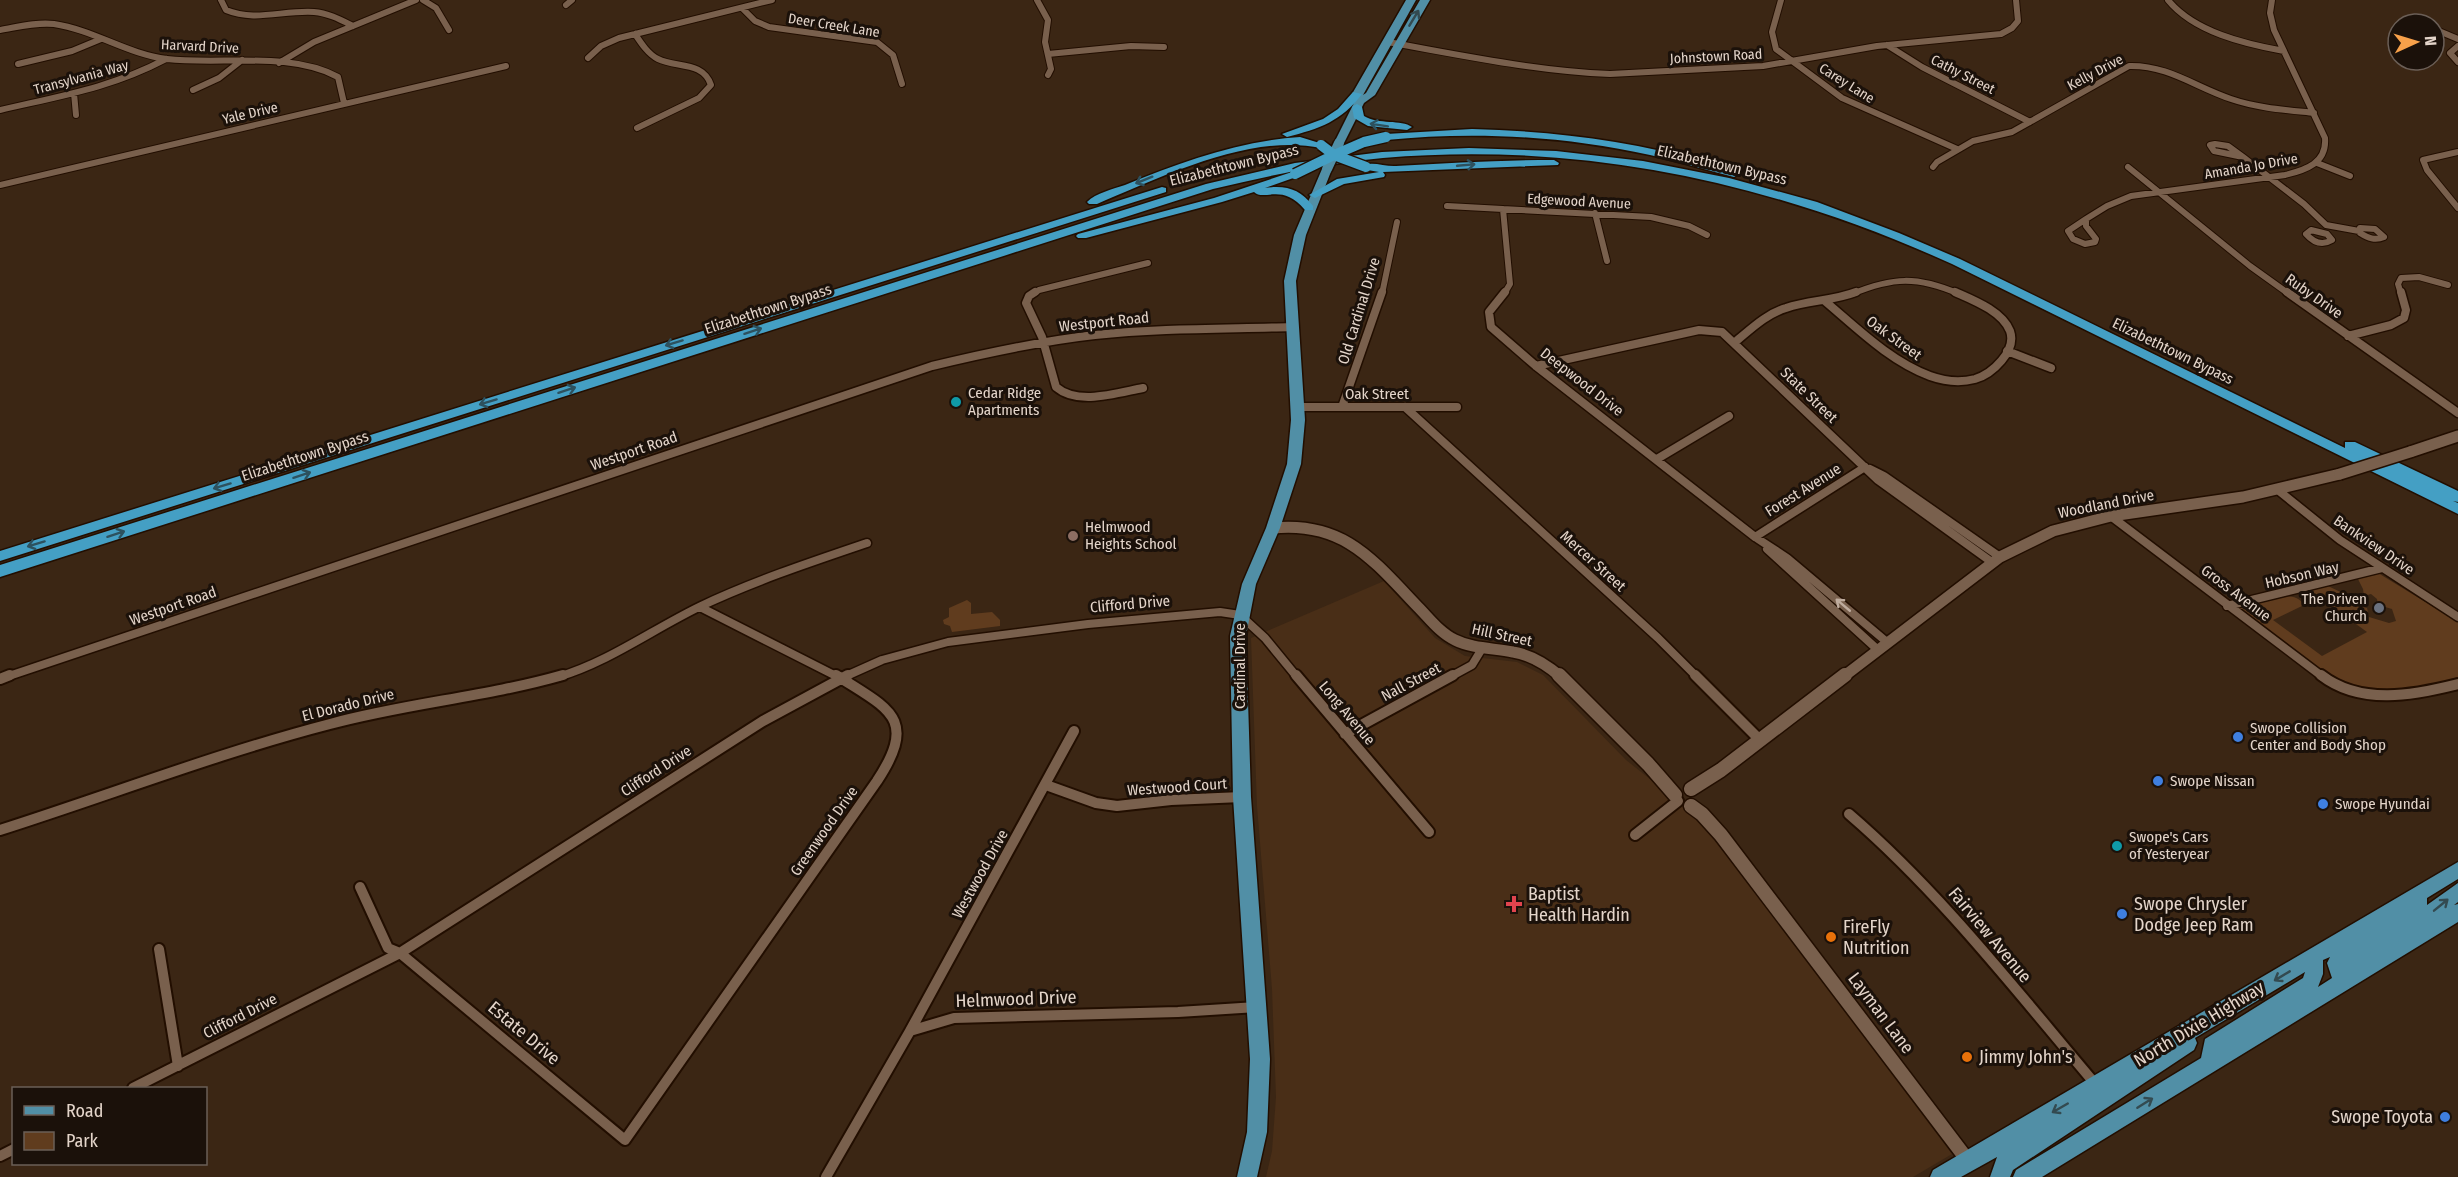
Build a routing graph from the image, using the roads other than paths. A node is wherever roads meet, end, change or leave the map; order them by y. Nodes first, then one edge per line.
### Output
1 (221, 0) edge
2 (416, 0) edge
3 (423, 0) edge
4 (572, 0) edge
5 (772, 0) edge
6 (1037, 0) edge
7 (1411, 0) edge
8 (1425, 0) edge
9 (1781, 0) edge
10 (2016, 0) edge
11 (2168, 0) edge
12 (2272, 0) edge
13 (566, 5) dead end
14 (742, 8) junction
15 (353, 26) junction
16 (0, 30) edge
17 (449, 30) dead end
18 (634, 34) junction
19 (101, 39) junction
20 (1387, 42) junction
21 (1399, 44) junction
22 (1887, 45) junction
23 (2458, 46) edge
24 (1164, 47) dead end
25 (2284, 51) junction
26 (1048, 54) junction
27 (588, 58) dead end
28 (166, 59) junction
29 (242, 60) junction
30 (1793, 61) junction
31 (2458, 62) edge
32 (279, 63) junction
33 (18, 64) dead end
34 (506, 66) dead end
35 (1048, 75) dead end
36 (902, 84) dead end
37 (193, 90) dead end
38 (74, 93) junction
39 (1358, 101) junction
40 (345, 104) junction
41 (0, 110) edge
42 (2314, 113) junction
43 (76, 115) dead end
44 (2030, 122) junction
45 (637, 128) dead end
46 (1500, 132) junction
47 (1957, 149) junction
48 (2458, 152) edge
49 (1334, 155) junction
50 (2243, 157) dead end
51 (1206, 159) junction
52 (2317, 163) junction
53 (1444, 167) junction
54 (1933, 167) dead end
55 (2128, 167) dead end
56 (2350, 176) dead end
57 (1743, 177) junction
58 (2270, 177) junction
59 (1720, 180) junction
60 (0, 185) edge
61 (2162, 192) junction
62 (1315, 195) junction
63 (1218, 200) junction
64 (1447, 206) dead end
65 (1310, 208) junction
66 (2458, 208) edge
67 (1503, 209) junction
68 (1595, 213) junction
69 (2086, 218) dead end
70 (1397, 222) dead end
71 (2326, 225) junction
72 (2358, 231) dead end
73 (2321, 232) dead end
74 (1707, 235) dead end
75 (1606, 261) dead end
76 (1148, 263) dead end
77 (867, 282) junction
78 (908, 282) junction
79 (2448, 285) dead end
80 (1826, 302) junction
81 (1292, 327) junction
82 (2348, 336) junction
83 (1735, 342) junction
84 (1044, 343) junction
85 (2007, 351) junction
86 (1536, 366) junction
87 (2051, 368) dead end
88 (1143, 388) dead end
89 (1297, 407) junction
90 (1342, 407) junction
91 (1405, 407) junction
92 (1457, 407) dead end
93 (2458, 413) edge
94 (1729, 416) dead end
95 (2458, 436) edge
96 (1657, 459) junction
97 (1865, 467) junction
98 (2279, 490) junction
99 (2458, 497) edge
100 (2458, 509) edge
101 (2112, 518) junction
102 (1273, 528) junction
103 (1755, 537) junction
104 (867, 543) dead end
105 (0, 556) edge
106 (1997, 560) junction
107 (2382, 568) junction
108 (0, 571) edge
109 (2227, 606) junction
110 (700, 607) junction
111 (1240, 615) junction
112 (2458, 617) edge
113 (1883, 647) junction
114 (1483, 648) junction
115 (0, 679) edge
116 (840, 679) junction
117 (2458, 684) edge
118 (1074, 731) dead end
119 (1345, 735) junction
120 (1758, 739) junction
121 (1046, 785) junction
122 (1691, 789) dead end
123 (1242, 797) junction
124 (1681, 801) junction
125 (1849, 814) dead end
126 (0, 830) edge
127 (1429, 832) dead end
128 (1635, 836) dead end
129 (2458, 870) edge
130 (360, 887) dead end
131 (2458, 891) edge
132 (2417, 895) junction
133 (2458, 912) edge
134 (159, 949) dead end
135 (400, 953) junction
136 (2314, 956) junction
137 (2347, 980) junction
138 (1257, 1007) junction
139 (2216, 1016) junction
140 (910, 1031) junction
141 (2210, 1063) junction
142 (178, 1066) junction
143 (2097, 1086) junction
144 (137, 1087) edge
145 (626, 1140) joint
146 (1968, 1169) edge
147 (826, 1177) edge
148 (1247, 1177) edge
149 (1940, 1177) edge
150 (2000, 1177) edge
151 (2024, 1177) edge

1 - 15 street
2 - 15 street
3 - 17 street
4 - 13 street
5 - 14 street
6 - 26 street
7 - 20 main road
21 -> 8 main road
9 - 30 street, Carey Lane
10 - 22 street, Johnstown Road
11 - 25 street
12 - 25 street, Amanda Jo Drive
14 - 18 street
14 - 36 street, Deer Creek Lane
15 - 32 street
16 - 19 street, Harvard Drive
18 - 27 street
18 - 45 street
19 - 28 street, Harvard Drive
19 - 33 street
20 - 21 street, Johnstown Road
20 - 39 main road
21 - 30 street, Johnstown Road
21 - 39 main road
22 - 30 street, Johnstown Road
22 - 44 street, Cathy Street
23 - 31 street
24 - 26 street
25 - 42 street, Amanda Jo Drive
26 - 35 street
28 - 29 street, Harvard Drive
28 - 38 street, Transylvania Way
29 - 32 street, Harvard Drive
29 - 37 street
30 - 47 street, Carey Lane
32 - 40 street, Harvard Drive
34 - 40 street, Yale Drive
38 - 41 street, Transylvania Way
38 - 43 street
46 -> 39 highway
39 - 49 main road, Cardinal Drive, bridge
39 - 51 highway
40 - 60 street, Yale Drive
42 - 44 street, Kelly Drive
42 - 52 street, Amanda Jo Drive
44 - 47 street, Kelly Drive
46 - 49 highway, bridge
46 - 57 highway
47 - 54 street, Kelly Drive
48 - 66 street
49 - 51 highway, bridge
49 - 53 highway, bridge
49 - 62 main road, Cardinal Drive, bridge
49 - 63 highway, bridge
50 - 58 street
51 -> 77 highway
52 - 56 street
52 - 58 street, Amanda Jo Drive
53 -> 59 highway
53 - 62 highway
55 - 61 street, Ruby Drive
57 - 77 highway, Elizabethtown Bypass
57 - 99 highway, Elizabethtown Bypass
58 - 61 street, Amanda Jo Drive
58 - 71 street
59 - 78 highway, Elizabethtown Bypass
59 - 100 highway, Elizabethtown Bypass
61 - 69 street, Amanda Jo Drive
61 - 82 street, Ruby Drive
62 - 65 main road, Cardinal Drive
63 - 65 highway
63 - 78 highway
64 - 67 street, Edgewood Avenue
65 - 81 main road, Cardinal Drive
67 - 68 street, Edgewood Avenue
67 - 86 street, Deepwood Drive
68 - 74 street, Edgewood Avenue
68 - 75 street
70 - 90 street, Old Cardinal Drive
71 - 72 street
71 - 73 street
76 - 84 street
77 -> 105 highway, Elizabethtown Bypass
108 -> 78 highway, Elizabethtown Bypass
79 - 82 street
80 - 83 street
80 - 85 street, Oak Street
80 - 85 street
81 - 84 street, Westport Road
81 - 89 main road, Cardinal Drive
82 - 93 street, Ruby Drive
83 - 86 street
83 - 97 street, State Street
84 - 88 street
84 - 115 street, Westport Road
85 - 87 street
86 - 96 street, Deepwood Drive
89 - 90 street, Oak Street
89 - 102 main road, Cardinal Drive
90 - 91 street, Oak Street
91 - 92 street, Oak Street
91 - 120 street, Mercer Street
94 - 96 street
95 - 98 street, Woodland Drive, bridge
96 - 103 street, Deepwood Drive
97 - 103 street, Forest Avenue
97 - 106 street, State Street
98 - 101 street, Woodland Drive
98 - 107 street, Bankview Drive
101 - 106 street, Woodland Drive
101 - 109 street, Gross Avenue
102 - 111 main road, Cardinal Drive
102 - 114 street, Hill Street
103 - 113 street, Deepwood Drive
104 - 110 street, El Dorado Drive
106 - 113 street, Woodland Drive
107 - 109 street, Hobson Way
107 - 112 street, Bankview Drive
109 - 117 street, Gross Avenue
110 - 116 street, Greenwood Drive
110 - 126 street, El Dorado Drive
111 - 116 street, Clifford Drive
111 - 119 street, Long Avenue
111 - 123 main road, Cardinal Drive
113 - 120 street, Woodland Drive
114 - 119 street, Nall Street
114 - 124 street, Hill Street
116 - 135 street, Clifford Drive
116 - 145 street, Greenwood Drive
118 - 121 street, Westwood Drive
119 - 127 street, Long Avenue
120 - 122 street, Woodland Drive
121 - 123 street, Westwood Court
121 - 140 street, Westwood Drive
123 - 138 main road, Cardinal Drive
124 - 128 street
124 - 146 street, Layman Lane
125 - 143 street, Fairview Avenue
129 - 132 main road, North Dixie Highway
130 - 135 street, Estate Drive
137 -> 131 main road
132 - 136 main road, North Dixie Highway
132 - 137 main road
133 - 137 main road
134 - 142 street
135 - 142 street, Clifford Drive
135 - 145 street, Estate Drive
136 -> 139 main road, North Dixie Highway
136 - 141 main road
137 - 141 main road
138 - 140 street, Helmwood Drive
138 - 148 main road, Cardinal Drive
139 - 143 main road, North Dixie Highway
139 - 150 main road
140 - 147 street
151 -> 141 main road
142 - 144 street, Clifford Drive
143 -> 146 main road, North Dixie Highway
146 - 149 main road, North Dixie Highway

